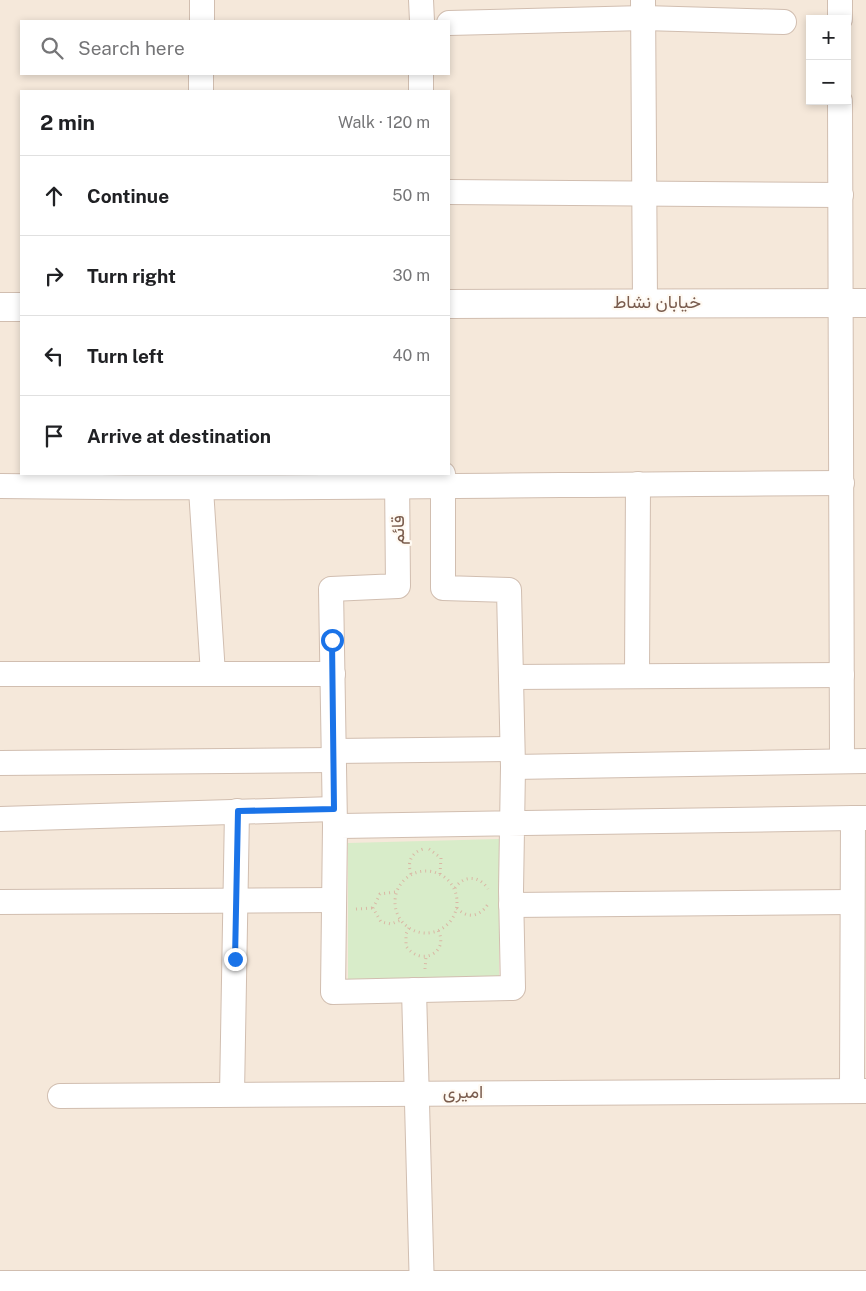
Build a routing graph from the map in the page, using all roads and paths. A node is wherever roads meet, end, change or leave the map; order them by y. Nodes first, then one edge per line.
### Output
1 (202, 0) edge
2 (421, 0) edge
3 (840, 0) edge
4 (644, 9) edge
5 (840, 15) edge
6 (202, 20) edge
7 (422, 20) edge
8 (450, 22) edge
9 (784, 22) dead end
10 (202, 75) edge
11 (422, 75) edge
12 (201, 90) edge
13 (421, 90) edge
14 (840, 105) edge
15 (450, 192) edge
16 (644, 193) junction
17 (841, 195) junction
18 (645, 302) junction
19 (854, 303) edge
20 (450, 304) edge
21 (0, 307) edge
22 (20, 307) edge
23 (397, 479) edge
24 (443, 479) edge
25 (842, 483) junction
26 (638, 484) junction
27 (0, 486) edge
28 (201, 489) junction
29 (0, 674) edge
30 (213, 674) junction
31 (333, 674) junction
32 (842, 675) junction
33 (638, 676) junction
34 (511, 677) junction
35 (333, 755) junction
36 (513, 758) junction
37 (842, 760) junction
38 (866, 761) edge
39 (0, 763) edge
40 (238, 811) junction
41 (335, 817) junction
42 (0, 818) edge
43 (860, 818) edge
44 (511, 823) junction
45 (411, 874) junction
46 (440, 874) junction
47 (454, 889) junction
48 (396, 892) junction
49 (489, 892) dead end
50 (334, 900) junction
51 (236, 901) junction
52 (500, 901) junction
53 (0, 902) edge
54 (852, 902) junction
55 (456, 908) junction
56 (400, 920) junction
57 (409, 928) junction
58 (438, 930) junction
59 (414, 990) junction
60 (859, 1090) edge
61 (416, 1093) junction
62 (232, 1094) junction
63 (60, 1096) dead end
64 (0, 1283) edge
65 (866, 1283) edge
66 (422, 1287) edge
67 (650, 1287) edge

1 - 6 street
2 - 7 street
3 - 5 street
4 - 8 street
4 - 9 street
4 - 16 street
10 - 12 street
11 - 13 street
14 - 17 street
15 - 16 street
16 - 17 street
16 - 18 street
17 - 19 street
18 - 19 street, خیابان نشاط
18 - 20 street, خیابان نشاط
19 - 25 street
21 - 22 street
23 - 24 street
23 - 28 street
23 - 31 street, قائم
24 - 26 street
24 - 34 street
25 - 26 street
25 - 32 street
26 - 33 street
27 - 28 street
28 - 30 street
29 - 30 street
30 - 31 street
31 - 35 street
32 - 33 street
32 - 37 street
33 - 34 street
34 - 36 street
35 - 36 street
35 - 39 street
35 - 41 street
36 - 37 street
36 - 44 street
37 - 38 street
40 - 41 street
40 - 42 street
40 - 51 street
41 - 44 street
41 - 50 street
43 - 44 street
43 - 54 street
44 - 52 street
45 - 46 path
45 - 46 path
45 - 48 path
46 - 47 path
47 - 49 path
47 - 55 path
48 - 56 path
48 - 56 path
50 - 51 street
50 - 59 street
51 - 53 street
51 - 62 street
52 - 54 street
52 - 55 path
52 - 59 street
54 - 60 street
55 - 58 path
56 - 57 path
57 - 58 path
57 - 58 path
59 - 61 street
60 - 61 street, امیری
61 - 62 street, امیری
61 - 66 street
62 - 63 street, امیری
64 - 66 street
65 - 67 street
66 - 67 street

